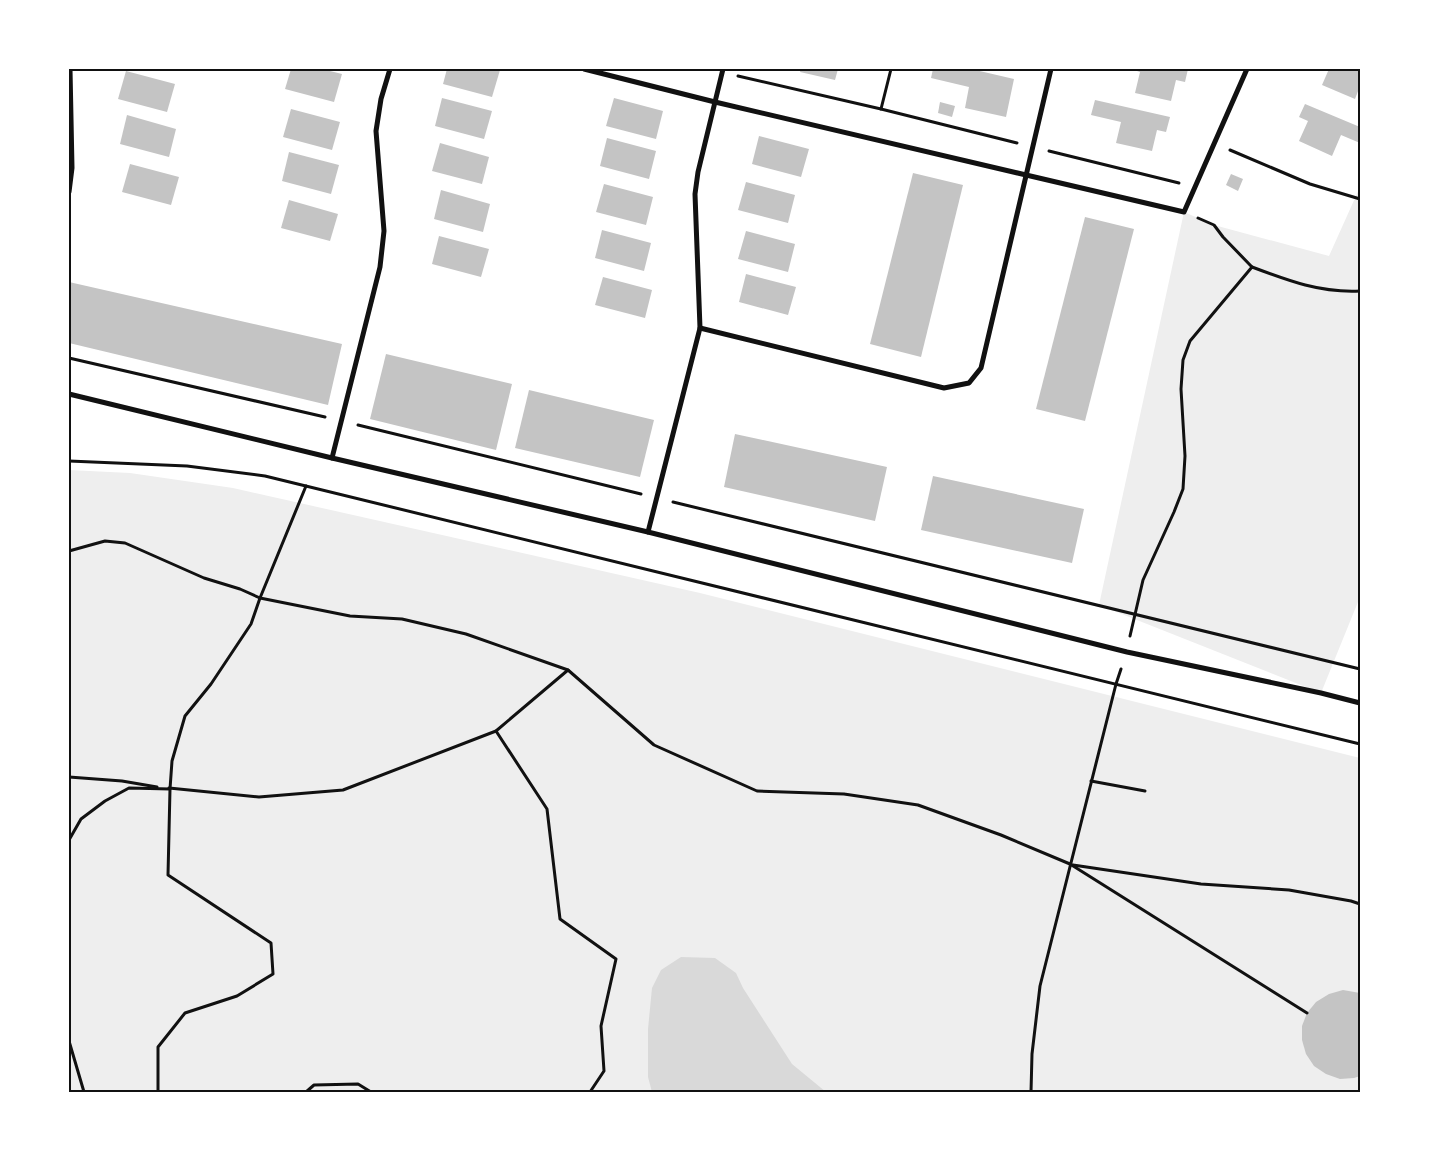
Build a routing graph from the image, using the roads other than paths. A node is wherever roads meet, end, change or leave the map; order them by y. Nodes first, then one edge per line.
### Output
1 (70, 69) edge
2 (390, 69) edge
3 (584, 69) edge
4 (1051, 69) edge
5 (1247, 69) edge
6 (722, 71) edge
7 (715, 102) junction
8 (1026, 174) junction
9 (69, 192) edge
10 (700, 328) junction
11 (69, 394) edge
12 (332, 458) junction
13 (648, 532) junction
14 (1360, 703) edge

1 - 9 street
2 - 12 street
3 - 7 street
4 - 8 street
5 - 8 street
6 - 7 street
7 - 8 street
7 - 10 street
8 - 10 street
10 - 13 street
11 - 12 street
12 - 13 street
13 - 14 street

